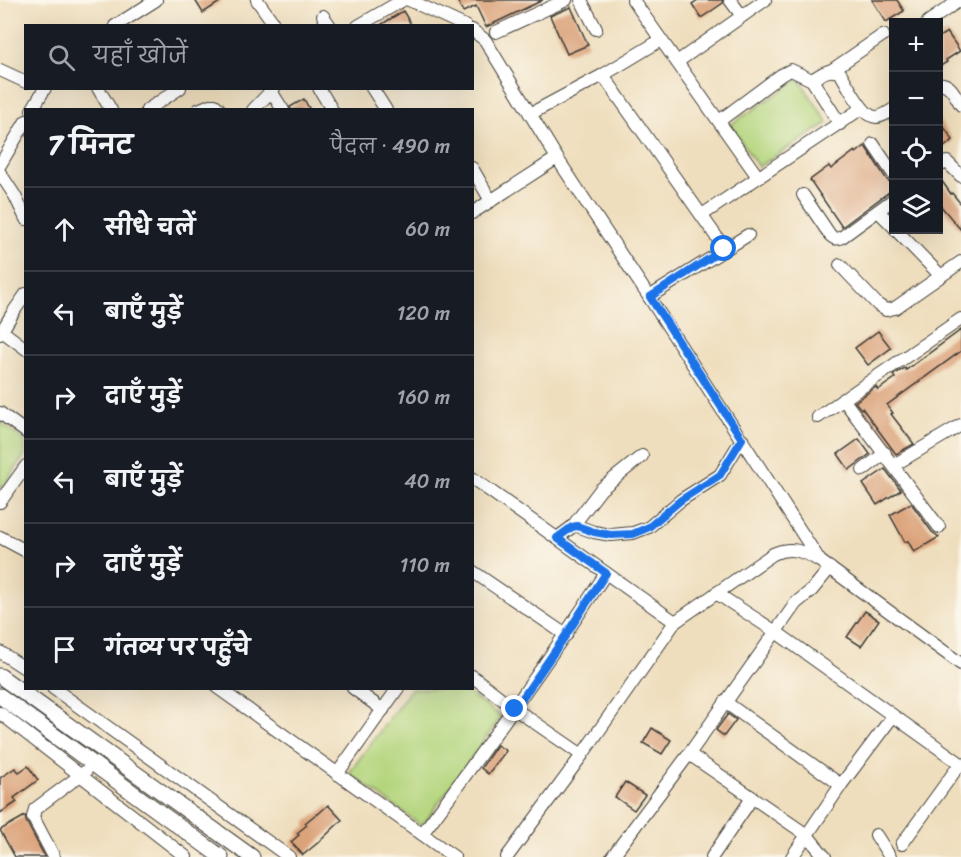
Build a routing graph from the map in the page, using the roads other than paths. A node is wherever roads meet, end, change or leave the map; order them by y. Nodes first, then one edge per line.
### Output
1 (156, 0) edge
2 (257, 0) edge
3 (403, 0) edge
4 (409, 0) edge
5 (566, 0) edge
6 (581, 0) edge
7 (633, 0) edge
8 (730, 0) edge
9 (765, 0) edge
10 (960, 0) edge
11 (742, 16) junction
12 (934, 18) edge
13 (118, 24) edge
14 (272, 24) edge
15 (361, 24) edge
16 (461, 24) edge
17 (596, 29) dead end
18 (474, 32) edge
19 (496, 32) dead end
20 (883, 35) dead end
21 (661, 40) junction
22 (677, 62) junction
23 (0, 70) edge
24 (832, 70) junction
25 (603, 75) junction
26 (812, 80) junction
27 (24, 81) edge
28 (943, 83) edge
29 (42, 90) edge
30 (99, 90) edge
31 (177, 90) edge
32 (271, 90) edge
33 (320, 90) edge
34 (373, 90) edge
35 (961, 105) edge
36 (33, 108) edge
37 (110, 108) edge
38 (150, 108) edge
39 (203, 108) edge
40 (218, 108) edge
41 (255, 108) edge
42 (282, 108) edge
43 (331, 108) edge
44 (385, 108) edge
45 (862, 108) junction
46 (889, 112) edge
47 (530, 114) junction
48 (719, 122) junction
49 (24, 124) edge
50 (840, 124) junction
51 (873, 144) dead end
52 (556, 158) junction
53 (1, 161) edge
54 (943, 164) edge
55 (889, 168) edge
56 (474, 171) edge
57 (0, 173) edge
58 (961, 176) edge
59 (758, 177) junction
60 (803, 195) dead end
61 (491, 201) junction
62 (889, 203) edge
63 (878, 211) junction
64 (474, 212) edge
65 (24, 215) edge
66 (702, 215) junction
67 (889, 222) edge
68 (901, 234) edge
69 (748, 235) dead end
70 (724, 249) junction
71 (961, 262) edge
72 (840, 265) dead end
73 (941, 276) junction
74 (24, 297) edge
75 (650, 297) junction
76 (961, 319) edge
77 (1, 333) edge
78 (24, 348) edge
79 (843, 399) junction
80 (0, 413) edge
81 (818, 417) dead end
82 (961, 425) edge
83 (24, 431) edge
84 (742, 439) junction
85 (885, 453) junction
86 (642, 456) dead end
87 (894, 465) junction
88 (24, 469) edge
89 (863, 470) dead end
90 (474, 479) edge
91 (0, 502) edge
92 (572, 527) junction
93 (939, 527) dead end
94 (0, 537) edge
95 (557, 538) junction
96 (24, 550) edge
97 (825, 565) junction
98 (474, 572) edge
99 (606, 573) junction
100 (716, 593) junction
101 (675, 622) junction
102 (776, 632) junction
103 (566, 635) junction
104 (0, 652) edge
105 (961, 664) edge
106 (24, 668) edge
107 (0, 676) edge
108 (474, 678) edge
109 (56, 690) edge
110 (221, 690) edge
111 (356, 690) edge
112 (397, 690) edge
113 (0, 696) edge
114 (725, 702) junction
115 (515, 709) junction
116 (383, 711) junction
117 (0, 713) edge
118 (893, 716) junction
119 (689, 754) junction
120 (582, 755) junction
121 (961, 764) edge
122 (94, 765) junction
123 (338, 774) junction
124 (80, 776) junction
125 (841, 785) junction
126 (752, 798) junction
127 (422, 834) junction
128 (876, 835) dead end
129 (807, 836) junction
130 (902, 844) dead end
131 (54, 857) edge
132 (186, 857) edge
133 (221, 857) edge
134 (252, 857) edge
135 (289, 857) edge
136 (454, 857) edge
137 (507, 857) edge
138 (612, 857) edge
139 (712, 857) edge
140 (792, 857) edge
141 (825, 857) edge
142 (890, 857) edge

1 - 13 street
2 - 14 street
3 - 15 street
4 - 16 street
5 - 19 street
6 - 17 street
7 - 21 street
8 - 11 street
9 - 11 street
10 - 12 street
11 - 22 street
18 - 47 street
20 - 24 street
21 - 22 street
21 - 25 street
22 - 48 street
23 - 27 street
24 - 26 street
24 - 45 street
25 - 47 street
25 - 66 street
26 - 48 street
26 - 50 street
28 - 35 street
29 - 36 street
30 - 37 street
31 - 38 street
32 - 41 street
32 - 42 street
33 - 43 street
34 - 44 street
39 - 40 street
45 - 46 street
45 - 50 street
47 - 52 street
48 - 59 street
49 - 53 street
50 - 59 street
51 - 55 street
52 - 61 street
52 - 75 street
54 - 58 street
56 - 61 street
57 - 65 street
59 - 66 street
60 - 63 street
61 - 64 street
62 - 63 street
63 - 67 street
66 - 70 street
68 - 73 street
69 - 70 street
70 - 75 street
71 - 73 street
72 - 73 street
74 - 77 street
75 - 84 street
76 - 79 street
77 - 78 street
79 - 81 street
79 - 85 street
80 - 83 street
82 - 87 street
84 - 92 street
84 - 97 street
85 - 87 street
85 - 89 street
86 - 92 street
87 - 93 street
88 - 91 street
90 - 95 street
92 - 95 street
94 - 96 street
95 - 99 street
97 - 100 street
97 - 102 street
97 - 105 street
98 - 103 street
99 - 101 street
99 - 103 street
100 - 101 street
100 - 102 street
101 - 120 street
102 - 114 street
102 - 118 street
103 - 115 street
104 - 106 street
107 - 134 main road
108 - 115 street
109 - 135 street
110 - 123 street
111 - 116 street
112 - 116 street
113 - 122 main road
114 - 119 street
114 - 125 street
115 - 120 street
115 - 127 street
116 - 123 street
117 - 124 street
118 - 121 street
118 - 125 street
119 - 126 street
119 - 138 street
120 - 137 street
121 - 130 street
122 - 124 street
122 - 133 main road
123 - 127 street
124 - 131 street
124 - 132 street
125 - 129 street
126 - 129 street
126 - 139 street
127 - 136 street
128 - 142 street
129 - 140 street
129 - 141 street

